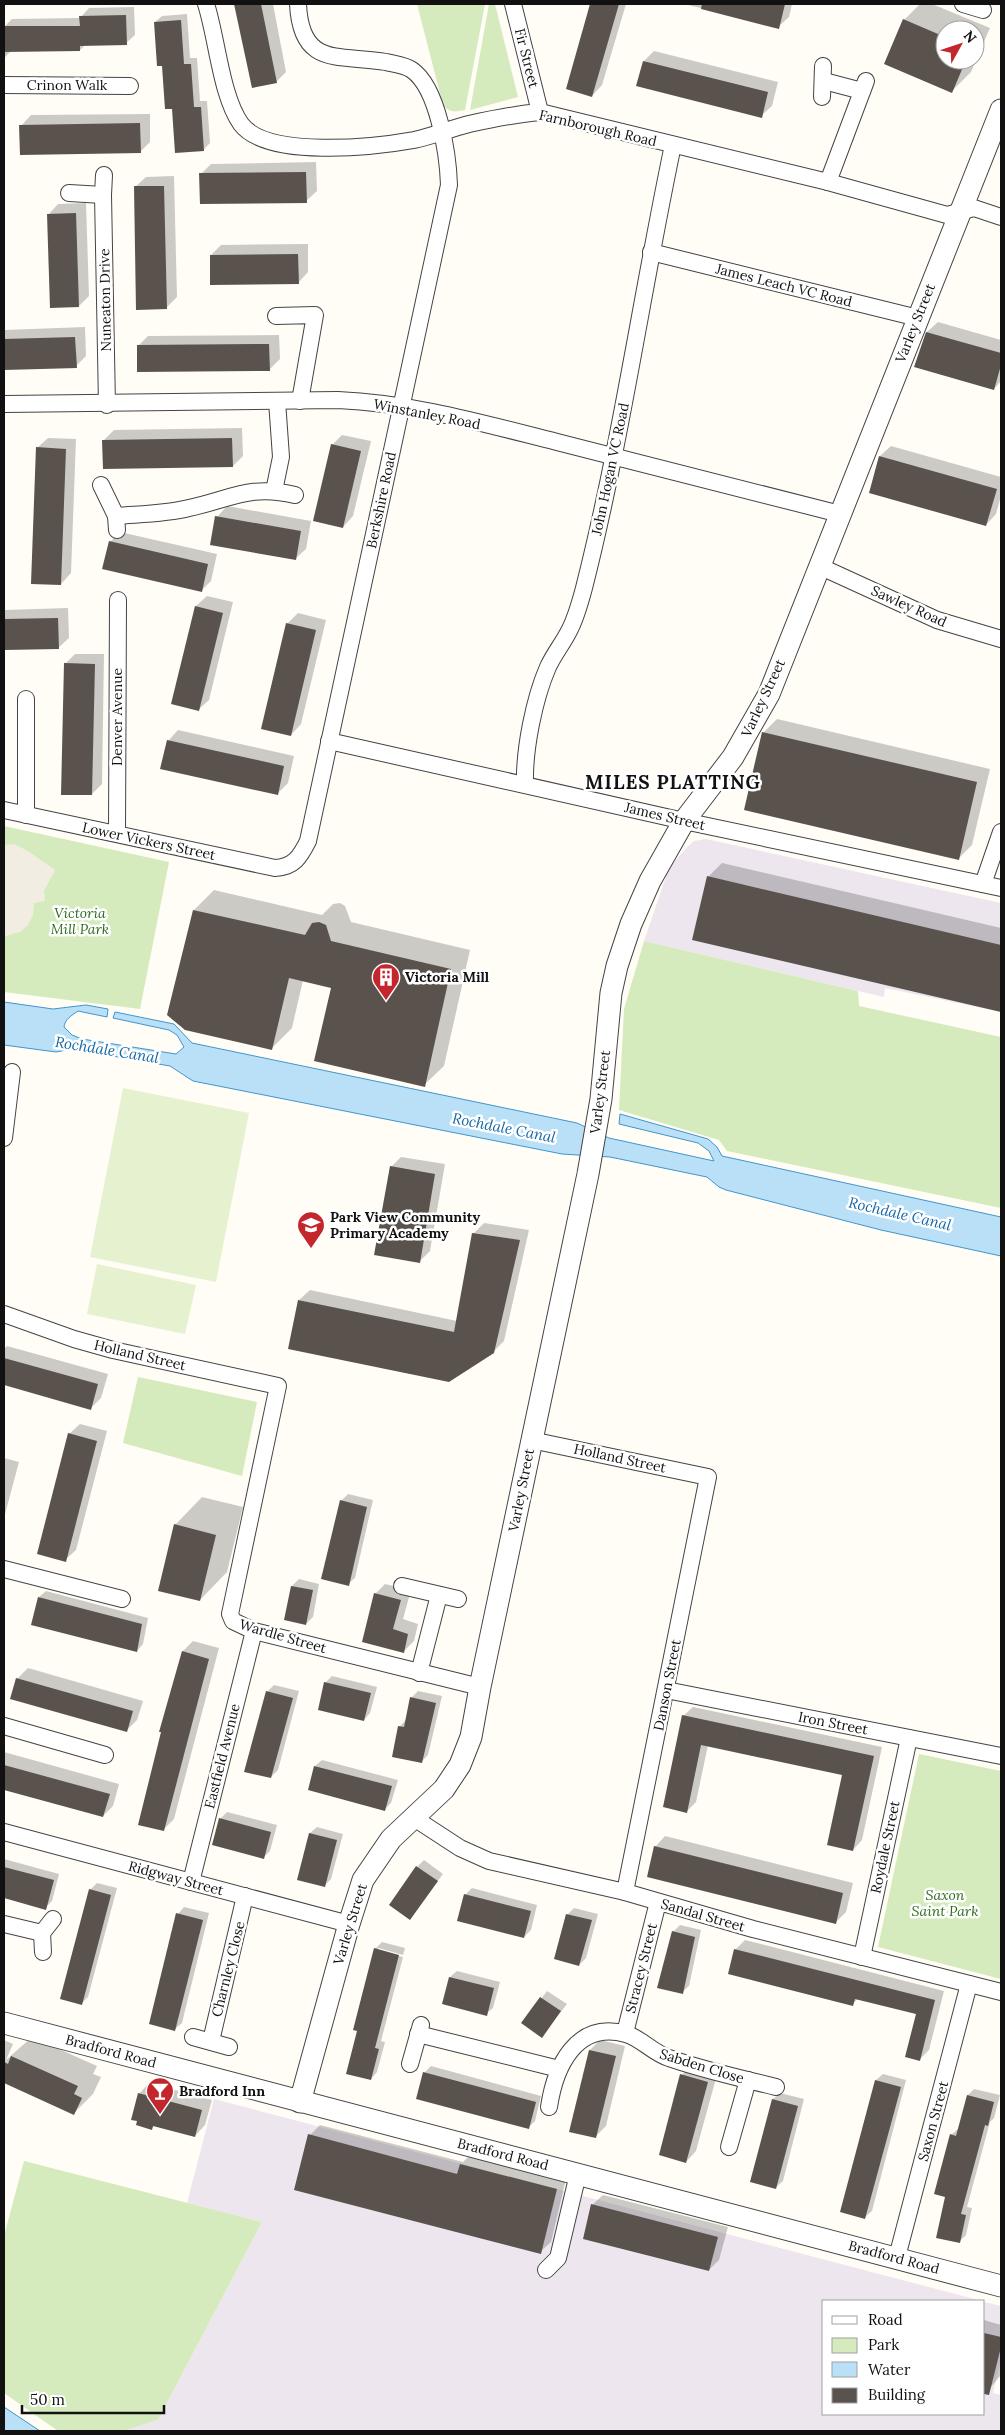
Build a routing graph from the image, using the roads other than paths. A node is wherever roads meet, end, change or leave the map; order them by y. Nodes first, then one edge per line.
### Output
1 (206, 4) edge
2 (298, 4) edge
3 (513, 4) edge
4 (963, 4) edge
5 (983, 10) dead end
6 (823, 81) dead end
7 (4, 85) edge
8 (130, 86) dead end
9 (1001, 110) edge
10 (540, 112) junction
11 (441, 132) junction
12 (673, 145) junction
13 (104, 175) dead end
14 (828, 182) junction
15 (69, 193) dead end
16 (102, 195) junction
17 (961, 210) junction
18 (1001, 216) edge
19 (651, 252) junction
20 (276, 316) dead end
21 (918, 318) junction
22 (277, 401) junction
23 (300, 401) junction
24 (4, 404) edge
25 (107, 405) junction
26 (401, 407) junction
27 (614, 456) junction
28 (101, 485) dead end
29 (274, 491) junction
30 (295, 495) dead end
31 (840, 514) junction
32 (819, 566) junction
33 (118, 600) dead end
34 (1001, 638) edge
35 (26, 700) dead end
36 (329, 741) junction
37 (524, 784) junction
38 (4, 810) edge
39 (26, 815) junction
40 (684, 821) junction
41 (1001, 832) edge
42 (117, 834) junction
43 (294, 863) joint
44 (983, 884) junction
45 (1001, 888) edge
46 (12, 1072) dead end
47 (4, 1138) edge
48 (4, 1314) edge
49 (278, 1386) joint
50 (531, 1440) junction
51 (708, 1477) joint
52 (4, 1569) edge
53 (402, 1586) dead end
54 (439, 1595) junction
55 (122, 1599) dead end
56 (458, 1599) dead end
57 (254, 1631) junction
58 (419, 1673) junction
59 (480, 1687) junction
60 (666, 1690) junction
61 (4, 1726) edge
62 (909, 1738) junction
63 (105, 1755) dead end
64 (1001, 1756) edge
65 (414, 1818) junction
66 (4, 1832) edge
67 (191, 1882) junction
68 (625, 1892) junction
69 (245, 1896) junction
70 (658, 1902) junction
71 (53, 1919) dead end
72 (4, 1924) edge
73 (349, 1924) junction
74 (42, 1933) junction
75 (43, 1952) dead end
76 (862, 1957) junction
77 (969, 1984) junction
78 (1001, 1992) edge
79 (4, 2023) edge
80 (625, 2033) junction
81 (193, 2037) dead end
82 (211, 2041) junction
83 (229, 2047) dead end
84 (410, 2064) dead end
85 (559, 2069) junction
86 (748, 2080) junction
87 (776, 2087) dead end
88 (300, 2102) junction
89 (549, 2107) dead end
90 (730, 2147) dead end
91 (578, 2174) junction
92 (897, 2257) junction
93 (546, 2270) dead end
94 (1001, 2286) edge

1 - 11 street, Farnborough Road
2 - 11 street, Berkshire Road
3 - 10 street, Fir Street
4 - 5 street
6 - 14 street
7 - 8 street, Crinon Walk
9 - 17 street, Varley Street
10 - 11 street, Farnborough Road
10 - 12 street, Farnborough Road
11 - 26 street, Berkshire Road
12 - 14 street, Farnborough Road
12 - 19 street, John Hogan VC Road
13 - 16 street, Nuneaton Drive
14 - 17 street, Farnborough Road
15 - 16 street
16 - 25 street, Nuneaton Drive
17 - 18 street, Farnborough Road
17 - 21 street, Varley Street
19 - 21 street, James Leach VC Road
19 - 27 street, John Hogan VC Road
20 - 23 street
21 - 31 street, Varley Street
22 - 23 street, Winstanley Road
22 - 25 street, Winstanley Road
22 - 29 street
23 - 26 street, Winstanley Road
24 - 25 street, Winstanley Road
26 - 27 street, Winstanley Road
26 - 36 street, Berkshire Road
27 - 31 street, Winstanley Road
27 - 37 street, John Hogan VC Road
28 - 29 street
29 - 30 street
31 - 32 street, Varley Street
32 - 34 street, Sawley Road
32 - 40 street, Varley Street
33 - 42 street, Denver Avenue
35 - 39 street
36 - 37 street, James Street
36 - 43 street, Berkshire Road
37 - 40 street, James Street
38 - 39 street, Lower Vickers Street
39 - 42 street, Lower Vickers Street
40 - 44 street, James Street
40 - 50 street, Varley Street
41 - 44 street
42 - 43 street, Lower Vickers Street
44 - 45 street, James Street
46 - 47 street
48 - 49 street, Holland Street
49 - 57 street, Wardle Street
50 - 51 street, Holland Street
50 - 59 street, Varley Street
51 - 60 street, Danson Street
52 - 55 street
53 - 54 street
54 - 56 street
54 - 58 street
57 - 58 street, Wardle Street
57 - 67 street, Eastfield Avenue
58 - 59 street, Wardle Street
59 - 65 street, Varley Street
60 - 62 street, Iron Street
60 - 68 street, Danson Street
61 - 63 street
62 - 64 street, Iron Street
62 - 76 street, Roydale Street
65 - 68 street, Sandal Street
65 - 73 street, Varley Street
66 - 67 street, Ridgway Street
67 - 69 street, Ridgway Street
68 - 70 street, Sandal Street
69 - 73 street, Ridgway Street
69 - 82 street, Charnley Close
70 - 76 street, Sandal Street
70 - 80 street, Stracey Street
71 - 74 street
72 - 74 street
73 - 88 street, Varley Street
74 - 75 street
76 - 77 street, Sandal Street
77 - 78 street, Sandal Street
77 - 92 street, Saxon Street
79 - 88 street, Bradford Road
80 - 85 street
80 - 86 street, Sabden Close
81 - 82 street
82 - 83 street
84 - 85 street
85 - 89 street
86 - 87 street, Sabden Close
86 - 90 street
88 - 91 street, Bradford Road
91 - 92 street, Bradford Road
91 - 93 street
92 - 94 street, Bradford Road

